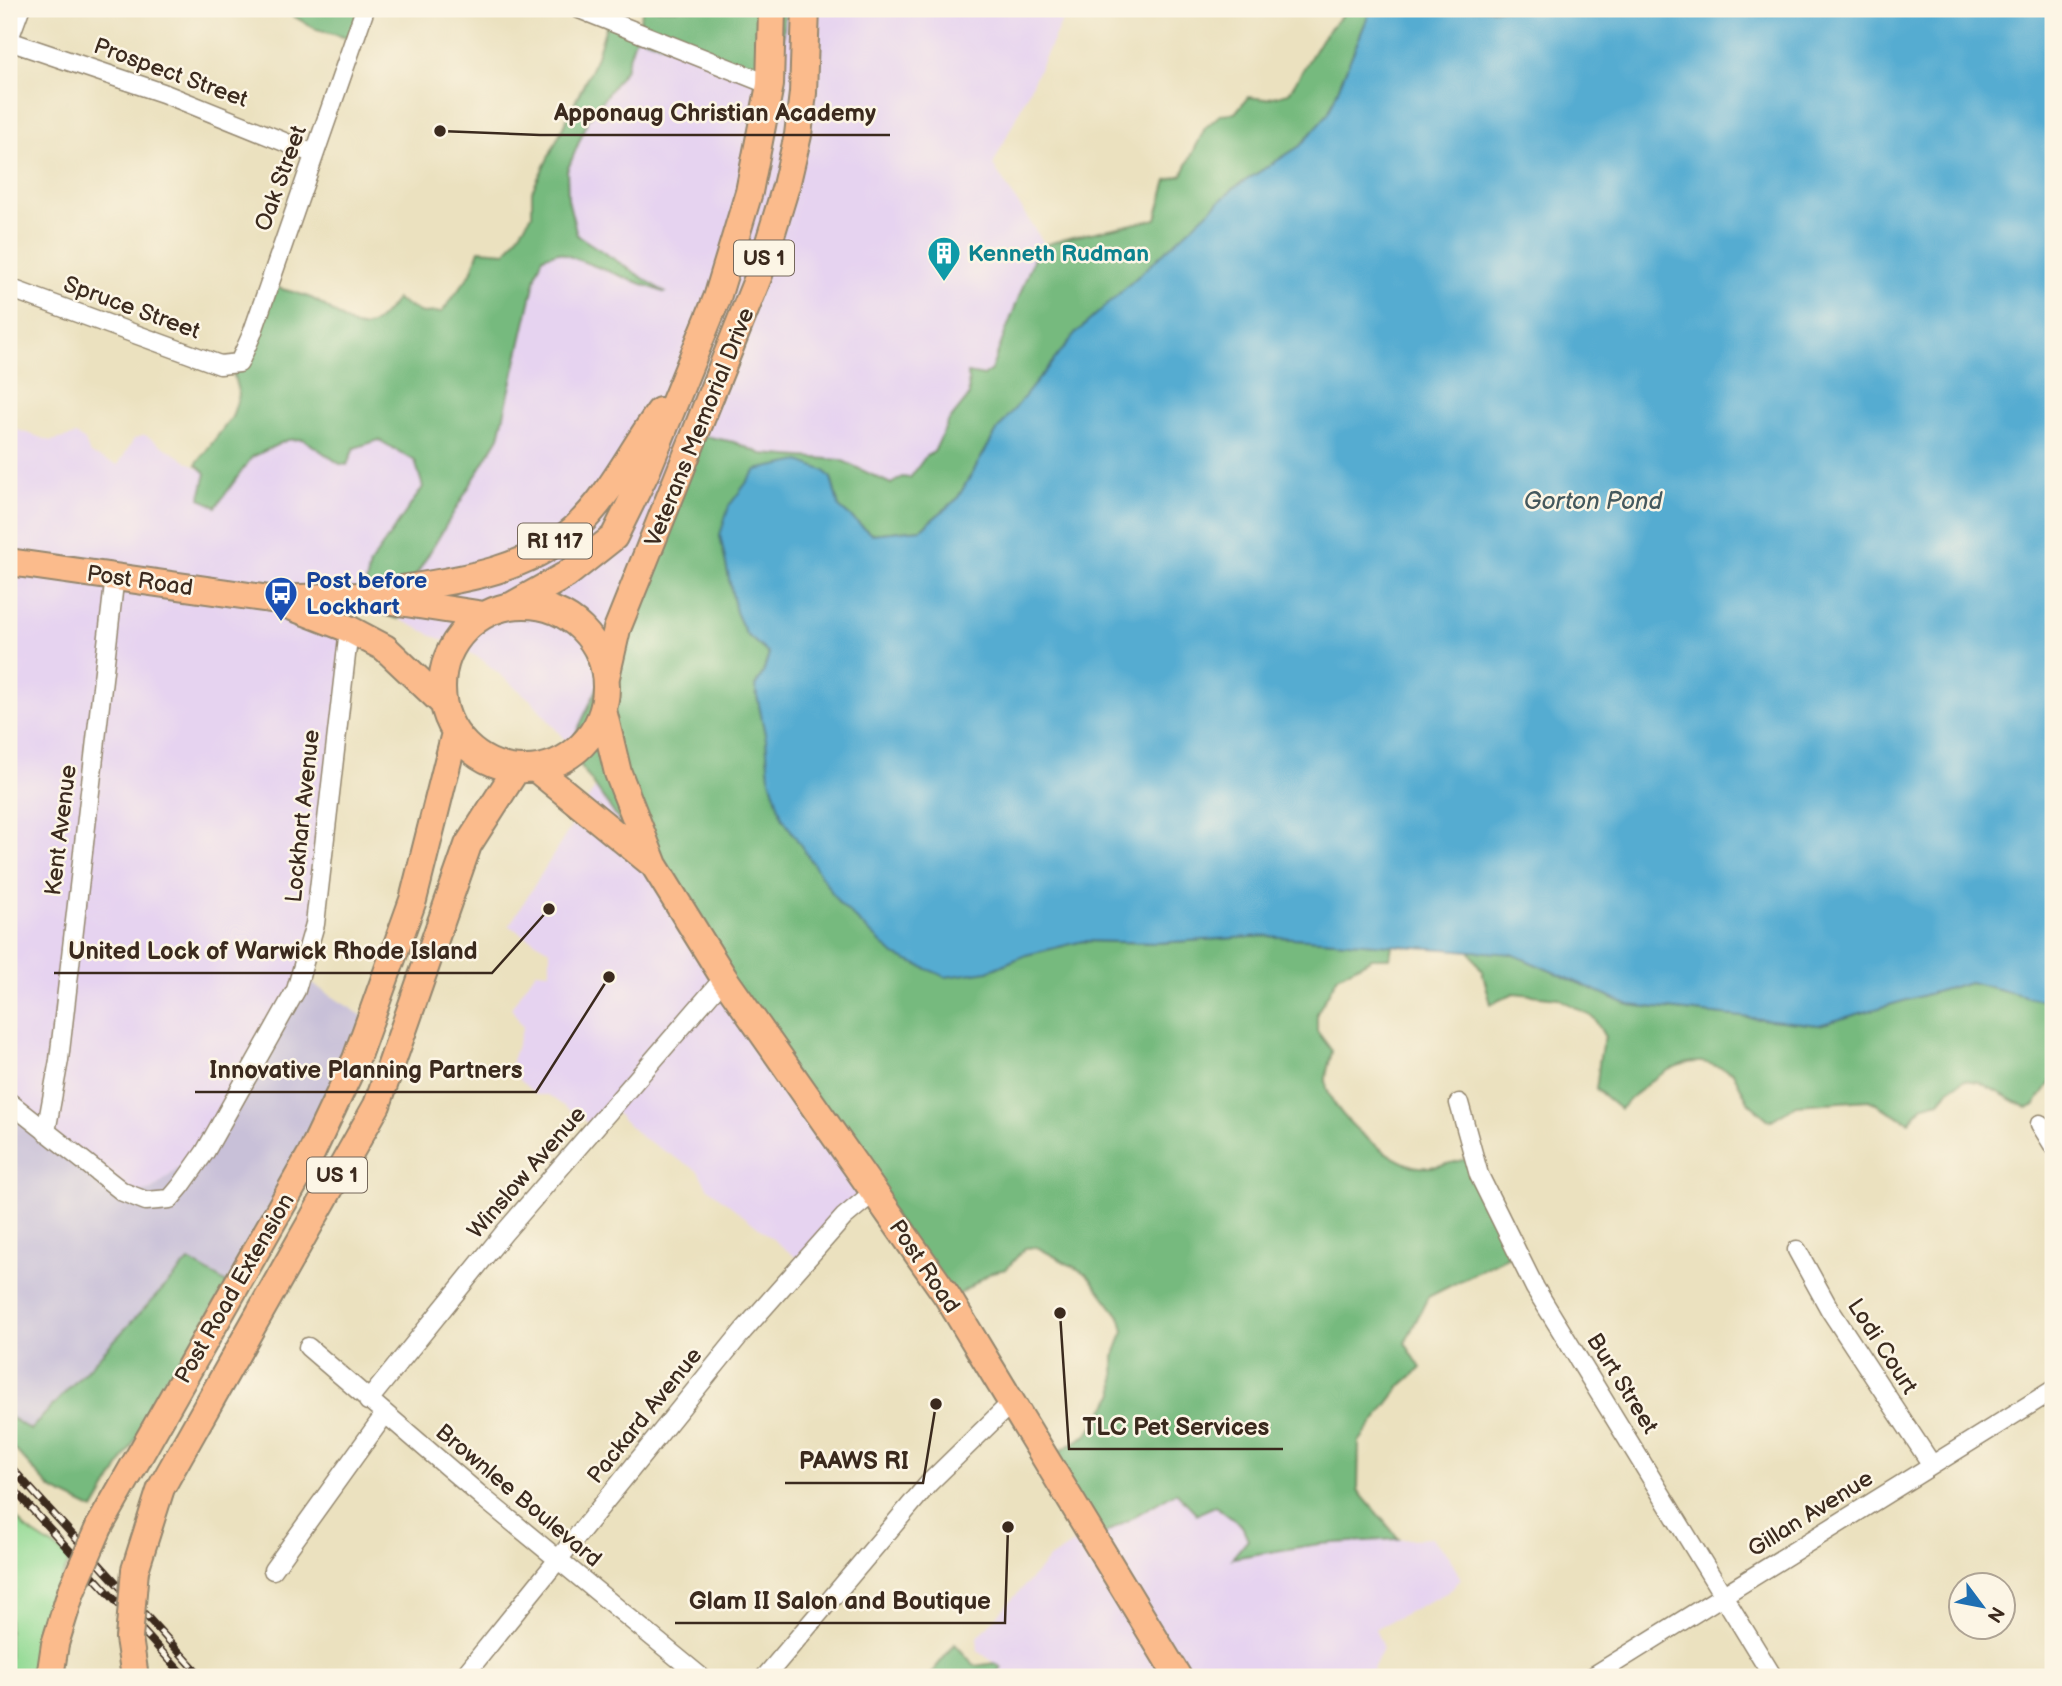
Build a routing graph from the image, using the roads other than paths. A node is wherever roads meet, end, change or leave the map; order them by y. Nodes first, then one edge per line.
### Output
1 (20, 9) edge
2 (365, 9) edge
3 (579, 9) edge
4 (772, 9) edge
5 (806, 9) edge
6 (9, 40) edge
7 (770, 85) junction
8 (314, 154) junction
9 (9, 288) edge
10 (239, 363) joint
11 (681, 382) junction
12 (9, 562) edge
13 (115, 575) junction
14 (360, 596) junction
15 (270, 598) junction
16 (511, 606) junction
17 (484, 615) junction
18 (349, 629) junction
19 (606, 677) junction
20 (443, 703) junction
21 (603, 710) junction
22 (455, 733) junction
23 (526, 769) junction
24 (653, 865) junction
25 (724, 978) junction
26 (9, 1102) edge
27 (1459, 1102) dead end
28 (2040, 1124) dead end
29 (46, 1132) junction
30 (2053, 1145) edge
31 (874, 1192) junction
32 (1797, 1250) dead end
33 (308, 1347) dead end
34 (2053, 1390) edge
35 (368, 1401) junction
36 (1012, 1402) junction
37 (386, 1414) junction
38 (1932, 1465) junction
39 (559, 1560) junction
40 (273, 1570) dead end
41 (1724, 1596) junction
42 (50, 1677) edge
43 (135, 1677) edge
44 (463, 1677) edge
45 (701, 1677) edge
46 (765, 1677) edge
47 (1178, 1677) edge
48 (1592, 1677) edge
49 (1773, 1677) edge

1 - 6 street
2 - 8 street, Oak Street
3 - 7 street
4 - 7 main road, Veterans Memorial Drive / US 1
5 - 19 main road, Veterans Memorial Drive / US 1
6 - 8 street, Prospect Street
7 - 11 main road, Veterans Memorial Drive / US 1
8 - 10 street, Oak Street
9 - 10 street, Spruce Street
11 - 14 main road, RI 117
11 - 16 main road, Veterans Memorial Drive / US 1
12 - 13 main road, Post Road / RI 117
13 - 15 main road, Post Road / RI 117
13 - 29 street, Kent Avenue
14 - 15 main road, RI 117
14 - 17 main road
15 - 18 main road, RI 117
16 - 17 main road, Post Road / US 1
16 - 19 main road, Post Road
17 - 20 main road, Post Road / US 1
18 - 20 main road, RI 117
18 - 29 street, Lockhart Avenue
19 - 21 main road, Post Road / US 1
20 - 22 main road, Post Road / US 1
21 - 23 main road, Post Road / US 1
21 - 24 main road, Post Road
22 - 23 main road, Post Road
22 - 42 main road, Post Road Extension / US 1, bridge
23 - 24 main road, Post Road
23 - 43 main road, Post Road Extension / US 1, bridge
24 - 25 main road, Post Road
25 - 31 main road, Post Road
25 - 35 street, Winslow Avenue
26 - 29 street
27 - 41 street, Burt Street
28 - 30 street
31 - 36 main road, Post Road
31 - 39 street, Packard Avenue
32 - 38 street, Lodi Court
33 - 35 street, Brownlee Boulevard
34 - 38 street, Gillan Avenue
35 - 37 street, Brownlee Boulevard
36 - 46 street
36 - 47 main road, Post Road
37 - 39 street, Brownlee Boulevard
37 - 40 street
38 - 41 street, Gillan Avenue
39 - 44 street, Packard Avenue
39 - 45 street, Brownlee Boulevard
41 - 48 street, Gillan Avenue
41 - 49 street, Burt Street

